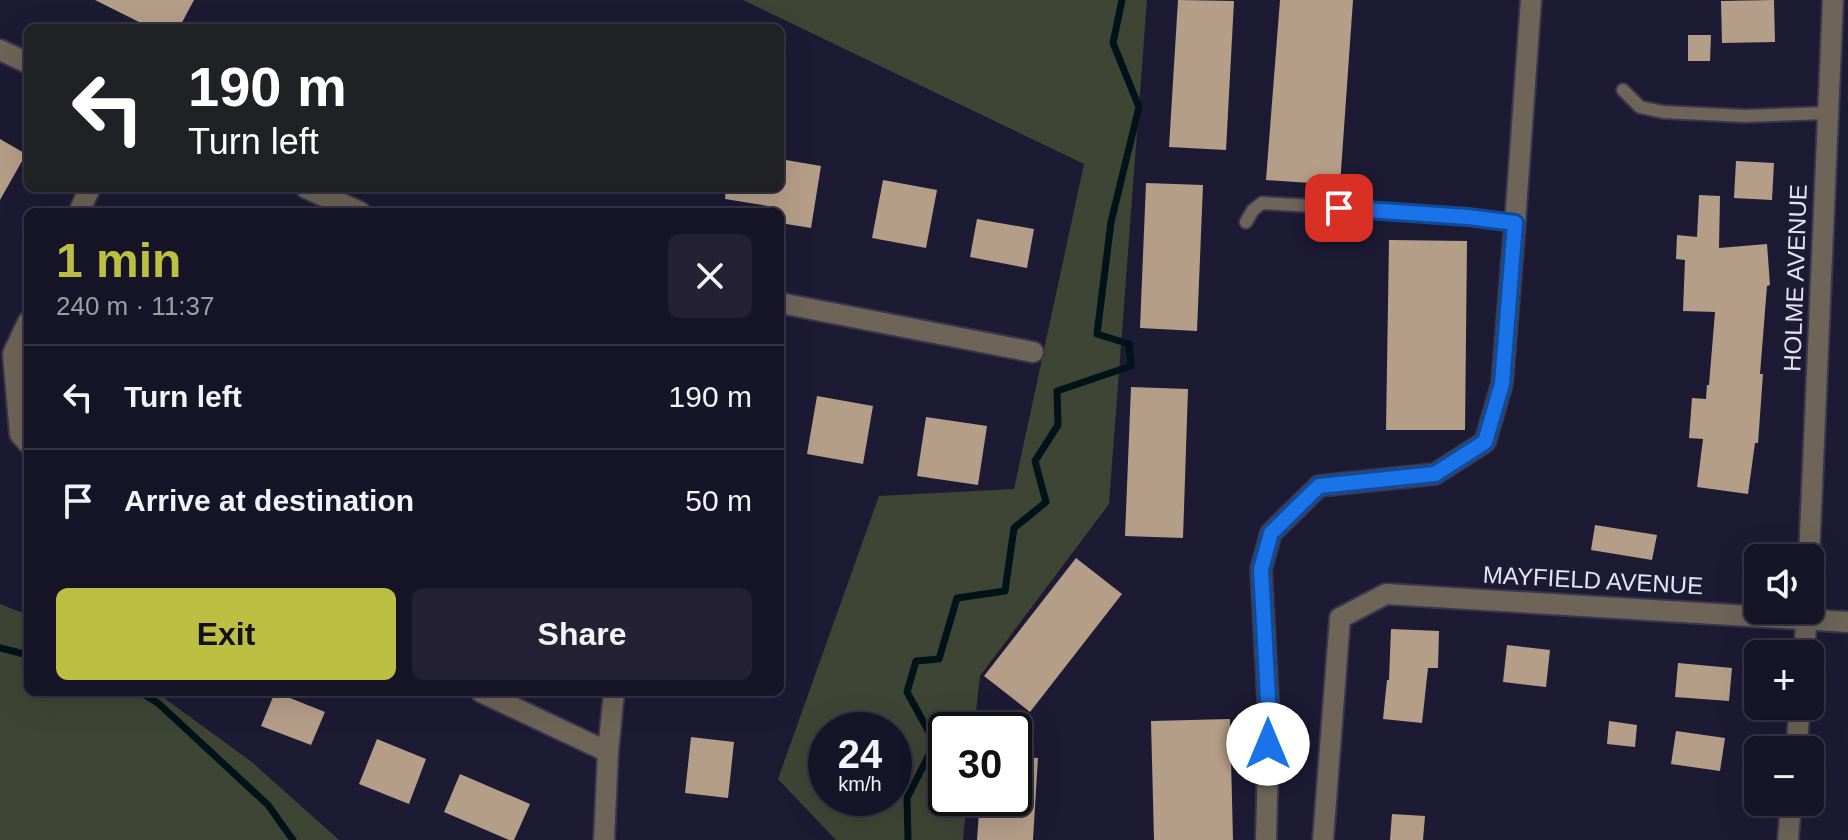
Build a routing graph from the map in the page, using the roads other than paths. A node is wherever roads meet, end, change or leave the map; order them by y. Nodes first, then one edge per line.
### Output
1 (1531, 0) edge
2 (1833, 0) edge
3 (0, 50) edge
4 (24, 61) edge
5 (1623, 90) dead end
6 (1838, 113) edge
7 (315, 192) edge
8 (351, 208) edge
9 (1246, 222) dead end
10 (1515, 223) junction
11 (784, 304) edge
12 (24, 331) edge
13 (1033, 352) dead end
14 (24, 438) edge
15 (1810, 544) edge
16 (1744, 611) edge
17 (1824, 617) edge
18 (1848, 622) edge
19 (489, 696) edge
20 (614, 696) edge
21 (608, 752) junction
22 (1790, 816) edge
23 (604, 840) edge
24 (1266, 840) edge
25 (1323, 840) edge
26 (1788, 840) edge

1 - 10 street
2 - 6 street, HOLME AVENUE
3 - 4 street
5 - 6 lane
6 - 15 street, HOLME AVENUE
7 - 8 street
9 - 10 lane
10 - 24 street
11 - 13 street
12 - 14 street
16 - 25 street, MAYFIELD AVENUE
17 - 18 street, MAYFIELD AVENUE
19 - 21 street
20 - 21 street
21 - 23 street
22 - 26 street

